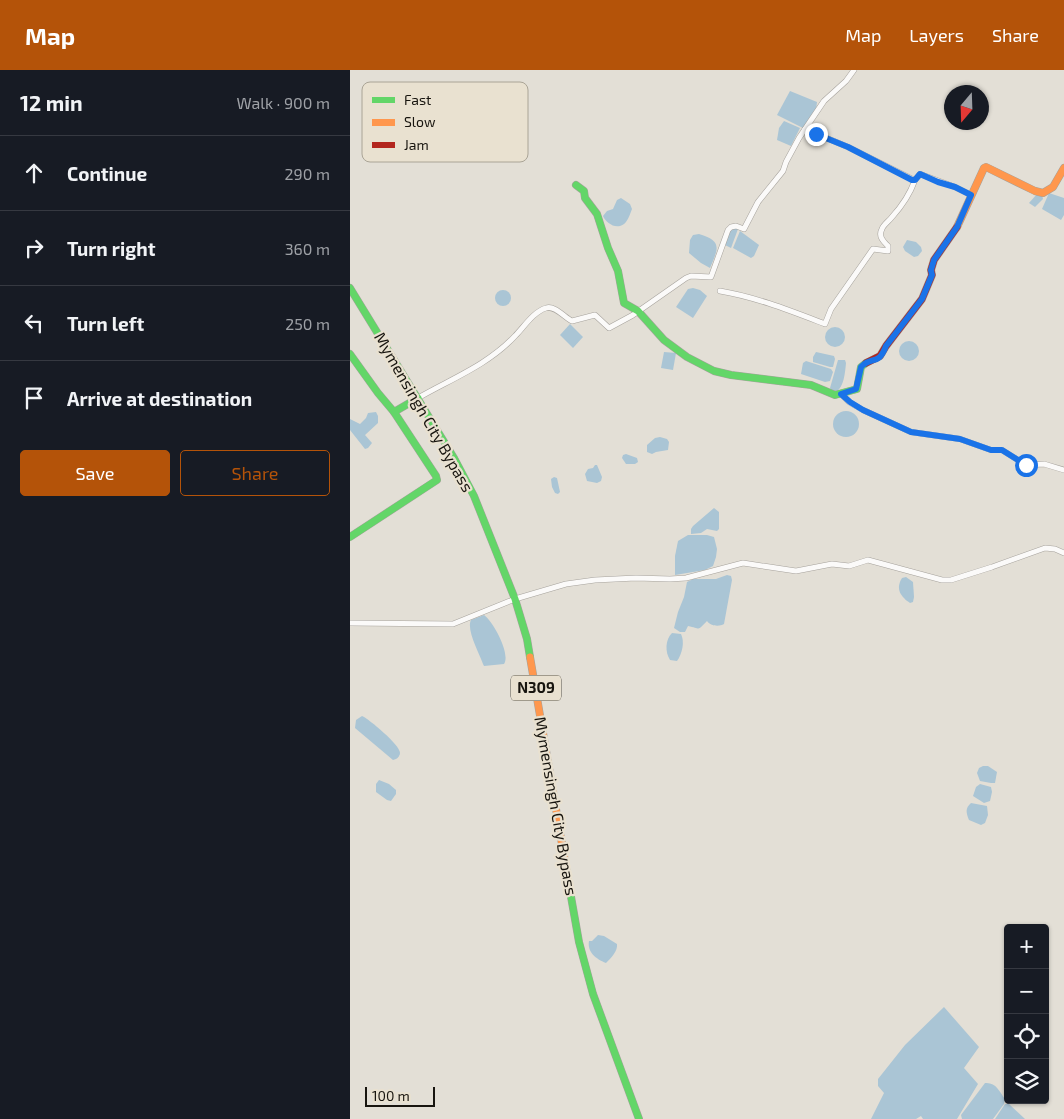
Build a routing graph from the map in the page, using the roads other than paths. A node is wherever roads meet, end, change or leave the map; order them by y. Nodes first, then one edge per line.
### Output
1 (854, 70) edge
2 (805, 129) junction
3 (1064, 168) edge
4 (915, 180) junction
5 (576, 185) dead end
6 (971, 195) junction
7 (350, 288) edge
8 (720, 291) dead end
9 (638, 311) junction
10 (350, 354) edge
11 (841, 394) junction
12 (418, 398) junction
13 (394, 412) junction
14 (1064, 470) edge
15 (350, 537) edge
16 (1064, 553) edge
17 (515, 599) junction
18 (350, 623) edge
19 (639, 1119) edge

1 - 2 street
2 - 4 street
2 - 9 street
3 - 6 main road
4 - 6 street
4 - 8 street
5 - 9 main road
6 - 11 main road
7 - 12 main road, Mymensingh City Bypass / N309
9 - 11 main road
9 - 12 street
10 - 13 main road
11 - 14 street
12 - 13 main road
12 - 17 main road, Mymensingh City Bypass / N309
13 - 15 main road
16 - 17 street
17 - 18 street
17 - 19 main road, Mymensingh City Bypass / N309

